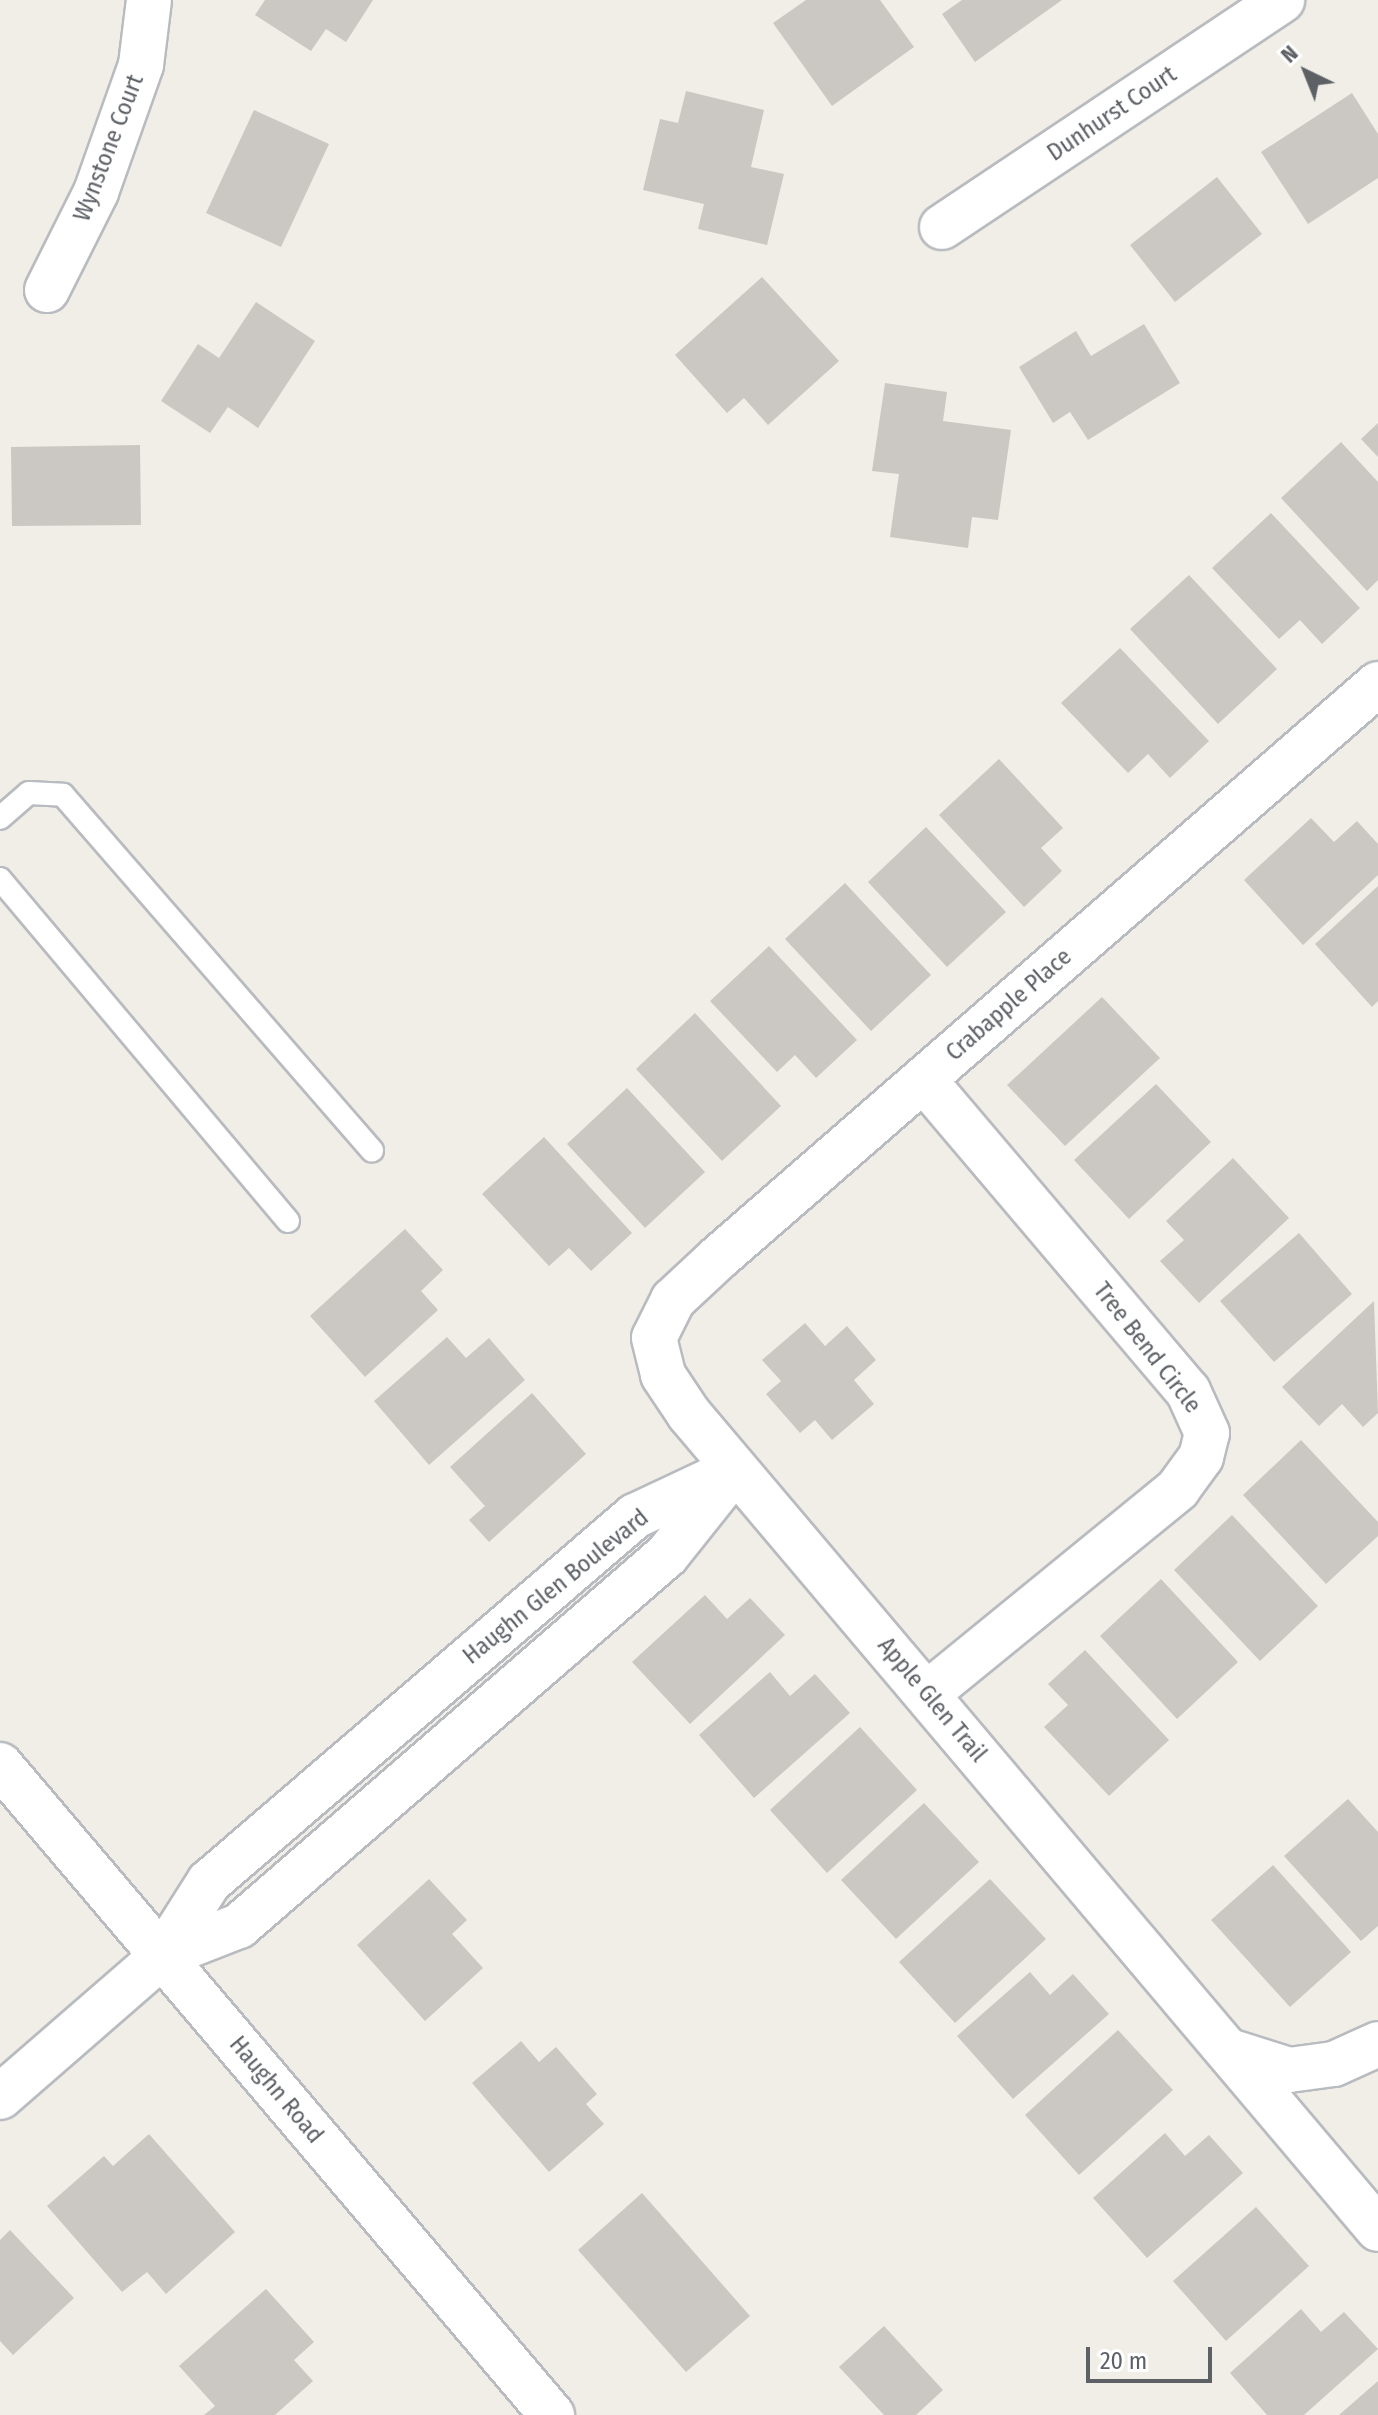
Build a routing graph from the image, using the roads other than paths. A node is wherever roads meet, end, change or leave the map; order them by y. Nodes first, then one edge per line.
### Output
1 (149, 0) edge
2 (1282, 0) edge
3 (942, 227) dead end
4 (47, 290) dead end
5 (1376, 691) edge
6 (0, 818) edge
7 (0, 879) edge
8 (924, 1080) junction
9 (372, 1150) dead end
10 (288, 1221) dead end
11 (654, 1338) joint
12 (735, 1469) junction
13 (927, 1694) junction
14 (404, 1715) junction
15 (438, 1754) junction
16 (0, 1765) edge
17 (292, 1811) junction
18 (326, 1851) junction
19 (162, 1956) junction
20 (1378, 2044) edge
21 (1229, 2051) junction
22 (0, 2097) edge
23 (1378, 2229) edge
24 (552, 2415) edge

1 - 4 street, Wynstone Court
2 - 3 street, Dunhurst Court
5 - 8 street, Crabapple Place
6 - 9 lane
7 - 10 lane
8 - 11 street, Crabapple Place
8 - 13 street, Tree Bend Circle
11 - 12 street, Apple Glen Trail
12 - 13 street, Apple Glen Trail
12 - 14 street, Haughn Glen Boulevard
12 - 15 street, Haughn Glen Boulevard
13 - 21 street, Apple Glen Trail
14 - 15 lane
14 - 17 street, Haughn Glen Boulevard
15 - 18 street, Haughn Glen Boulevard
16 - 19 street, Haughn Road
17 - 18 lane
17 - 19 street, Haughn Glen Boulevard
18 - 19 street, Haughn Glen Boulevard
19 - 22 street
19 - 24 street, Haughn Road
20 - 21 street
21 - 23 street, Apple Glen Trail

